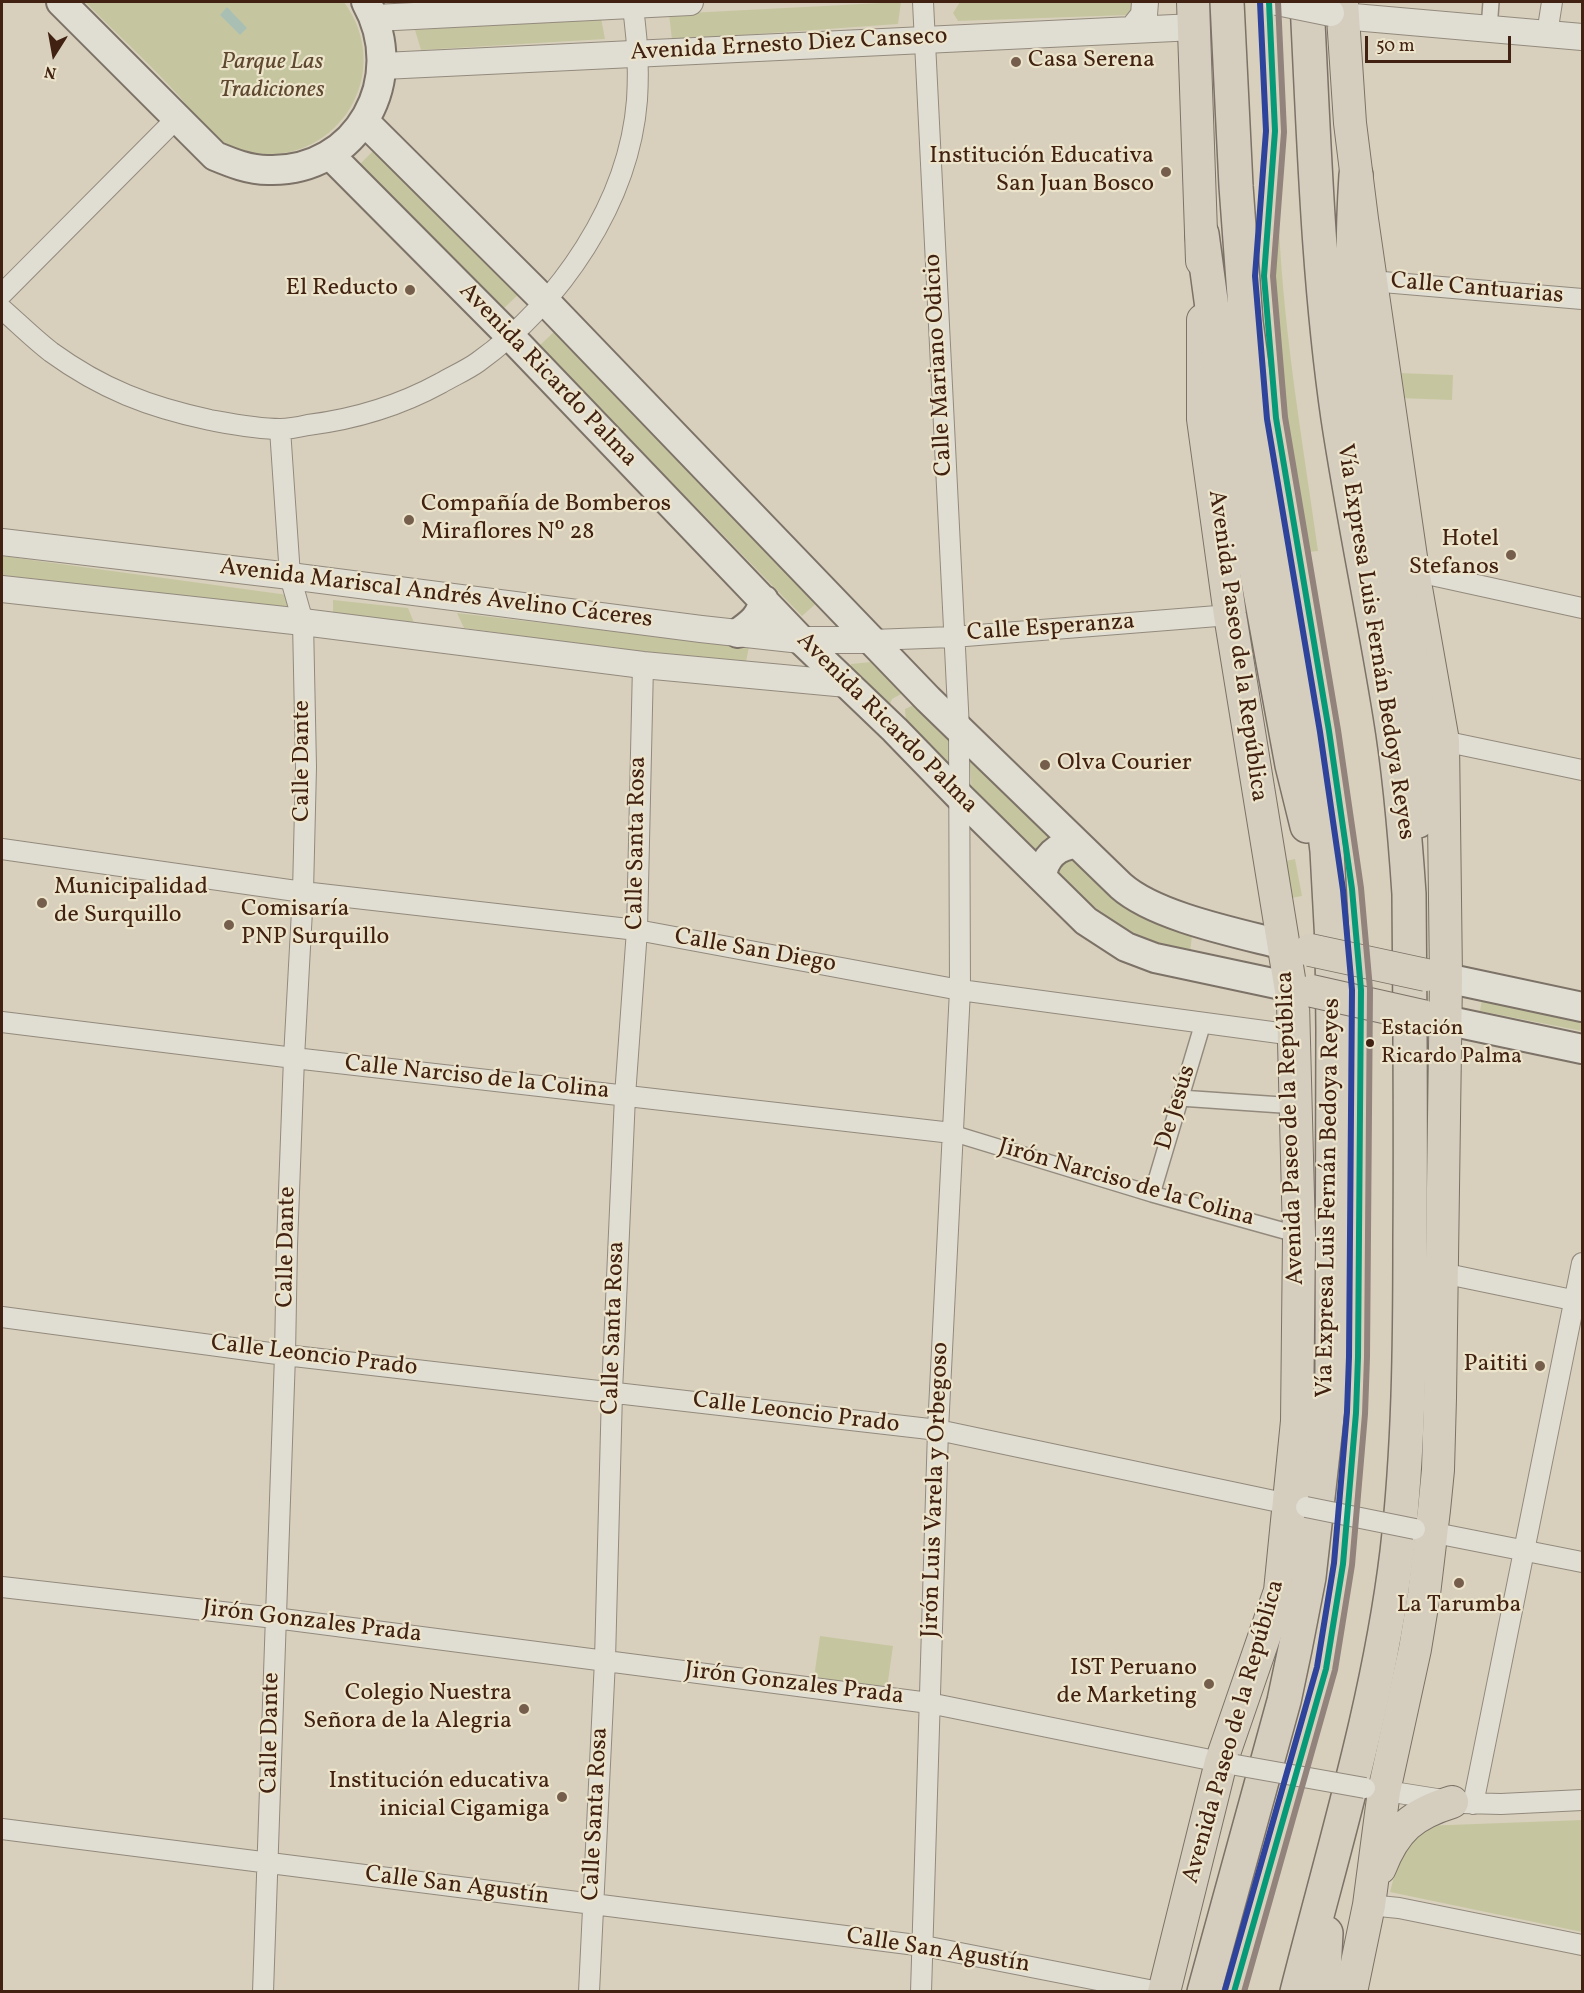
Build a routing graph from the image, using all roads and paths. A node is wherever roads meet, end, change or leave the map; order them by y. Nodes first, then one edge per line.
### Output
1 (61, 2) edge
2 (690, 2) edge
3 (923, 2) edge
4 (1145, 2) edge
5 (1227, 2) edge
6 (1277, 2) edge
7 (1491, 2) edge
8 (1552, 2) edge
9 (632, 3) edge
10 (1330, 8) edge
11 (370, 10) edge
12 (1194, 14) edge
13 (1489, 29) junction
14 (1132, 30) junction
15 (1547, 34) junction
16 (1582, 37) edge
17 (924, 40) junction
18 (637, 53) junction
19 (383, 66) junction
20 (177, 118) junction
21 (364, 122) junction
22 (330, 155) junction
23 (1356, 175) junction
24 (1202, 234) junction
25 (1371, 281) junction
26 (2, 294) edge
27 (1582, 299) edge
28 (546, 302) junction
29 (2, 309) edge
30 (510, 336) junction
31 (280, 429) junction
32 (2, 542) edge
33 (1413, 571) junction
34 (290, 576) junction
35 (2, 589) edge
36 (431, 595) junction
37 (764, 600) junction
38 (1582, 608) edge
39 (1230, 615) junction
40 (303, 622) junction
41 (738, 633) junction
42 (953, 637) junction
43 (435, 638) junction
44 (801, 640) junction
45 (872, 640) junction
46 (643, 665) junction
47 (847, 684) junction
48 (928, 699) junction
49 (960, 729) junction
50 (895, 730) junction
51 (1443, 741) junction
52 (1582, 770) edge
53 (960, 798) junction
54 (1077, 844) junction
55 (2, 849) edge
56 (1042, 877) junction
57 (303, 892) junction
58 (1409, 894) junction
59 (1330, 898) junction
60 (1210, 925) junction
61 (637, 930) junction
62 (1297, 947) junction
63 (1203, 969) junction
64 (1436, 977) junction
65 (1301, 989) junction
66 (960, 990) junction
67 (1582, 1007) edge
68 (1434, 1018) junction
69 (2, 1022) edge
70 (1203, 1023) junction
71 (1294, 1035) junction
72 (1582, 1049) edge
73 (294, 1058) junction
74 (624, 1096) junction
75 (1180, 1098) junction
76 (1296, 1106) junction
77 (952, 1133) junction
78 (1152, 1194) junction
79 (1299, 1235) junction
80 (1582, 1263) edge
81 (1442, 1272) junction
82 (1579, 1301) edge
83 (2, 1317) edge
84 (285, 1355) junction
85 (612, 1392) junction
86 (938, 1430) junction
87 (1298, 1506) junction
88 (1424, 1531) junction
89 (1524, 1551) junction
90 (1582, 1562) edge
91 (1309, 1577) junction
92 (2, 1587) edge
93 (275, 1618) junction
94 (605, 1660) junction
95 (929, 1703) junction
96 (1229, 1764) junction
97 (1375, 1789) junction
98 (1582, 1800) edge
99 (1462, 1803) junction
100 (2, 1829) edge
101 (268, 1863) junction
102 (1329, 1868) junction
103 (1369, 1898) junction
104 (593, 1904) junction
105 (1582, 1945) edge
106 (924, 1946) junction
107 (263, 1992) edge
108 (589, 1992) edge
109 (921, 1992) edge
110 (1159, 1992) edge
111 (1164, 1992) edge
112 (1184, 1992) edge
113 (1204, 1992) edge
114 (1297, 1992) edge
115 (1323, 1992) edge
116 (1352, 1992) edge

1 - 20 main road
2 - 9 street, Avenida Ernesto Diez Canseco
3 - 17 street, Calle Mariano Odicio
4 - 14 street
5 - 59 highway, Vía Expresa Luis Fernán Bedoya Reyes
6 - 10 street, bridge
7 - 13 street
8 - 15 street
9 - 11 street, Avenida Ernesto Diez Canseco
9 - 18 street
10 - 13 street
10 - 23 main road
10 - 58 highway, Vía Expresa Luis Fernán Bedoya Reyes
11 - 19 main road
12 - 14 street, Avenida Ernesto Diez Canseco
12 - 24 main road, Avenida Paseo de la República
13 - 15 street
14 - 17 street, Avenida Ernesto Diez Canseco
15 - 16 street
17 - 18 street, Avenida Ernesto Diez Canseco
17 - 42 street, Calle Mariano Odicio
18 - 19 street, Avenida Ernesto Diez Canseco
18 - 28 street
19 - 21 main road
20 - 22 main road
20 - 26 street
21 - 22 main road
21 - 28 main road, Avenida Ricardo Palma
22 - 30 main road, Avenida Ricardo Palma
23 - 25 main road
23 - 58 highway
24 - 39 main road, Avenida Paseo de la República
24 - 59 highway
25 - 27 street, Calle Cantuarias
25 - 33 main road
28 - 30 street
28 - 45 main road, Avenida Ricardo Palma
29 - 31 street
30 - 31 street
30 - 37 main road, Avenida Ricardo Palma
31 - 34 street, Calle Dante
32 - 34 street, Avenida Mariscal Andrés Avelino Cáceres
33 - 38 street
33 - 51 main road
34 - 36 street, Avenida Mariscal Andrés Avelino Cáceres
34 - 40 street, Calle Dante
35 - 40 street, Avenida Mariscal Andrés Avelino Cáceres
36 - 41 street, Avenida Mariscal Andrés Avelino Cáceres
36 - 43 street
37 - 41 main road
37 - 44 main road, Avenida Ricardo Palma
39 - 42 street, Calle Esperanza
39 - 62 main road, Avenida Paseo de la República
40 - 43 street, Avenida Mariscal Andrés Avelino Cáceres
40 - 57 street, Calle Dante
41 - 44 street, Avenida Mariscal Andrés Avelino Cáceres
42 - 45 street, Calle Esperanza
42 - 49 street, Calle Mariano Odicio
43 - 46 street, Avenida Mariscal Andrés Avelino Cáceres
44 - 45 street, Avenida Mariscal Andrés Avelino Cáceres
44 - 47 main road, Avenida Ricardo Palma
45 - 48 main road, Avenida Ricardo Palma
46 - 47 street, Avenida Mariscal Andrés Avelino Cáceres
46 - 61 street, Calle Santa Rosa
47 - 50 main road, Avenida Ricardo Palma
48 - 49 main road, Avenida Ricardo Palma
48 - 50 main road
49 - 53 street, Calle Mariano Odicio
49 - 54 main road, Avenida Ricardo Palma
50 - 53 main road, Avenida Ricardo Palma
51 - 52 street
51 - 64 main road
53 - 56 main road, Avenida Ricardo Palma
53 - 66 street, Jirón Luis Varela y Orbegoso
54 - 56 main road
54 - 60 main road, Avenida Ricardo Palma
55 - 57 street, Calle San Diego
56 - 63 main road, Avenida Ricardo Palma
57 - 61 street, Calle San Diego
57 - 73 street, Calle Dante
58 - 102 highway, Vía Expresa Luis Fernán Bedoya Reyes
59 - 91 highway, Vía Expresa Luis Fernán Bedoya Reyes
60 - 62 main road, Avenida Ricardo Palma
60 - 63 main road
61 - 66 street, Calle San Diego
61 - 74 street, Calle Santa Rosa
62 - 64 main road, Avenida Ricardo Palma, bridge
62 - 65 main road, Avenida Paseo de la República
63 - 65 main road, Avenida Ricardo Palma
64 - 67 main road, Avenida Ricardo Palma
64 - 68 main road
65 - 68 main road, Avenida Ricardo Palma, bridge
65 - 71 main road, Avenida Paseo de la República
66 - 70 street, Calle San Diego
66 - 77 street, Jirón Luis Varela y Orbegoso
68 - 72 main road, Avenida Ricardo Palma
68 - 81 main road
69 - 73 street, Calle Narciso de la Colina
70 - 71 street, Calle San Diego
70 - 75 street, De Jesús
71 - 76 main road, Avenida Paseo de la República
73 - 74 street, Calle Narciso de la Colina
73 - 84 street, Calle Dante
74 - 77 street, Calle Narciso de la Colina
74 - 85 street, Calle Santa Rosa
75 - 76 street
75 - 78 street, De Jesús
76 - 79 main road, Avenida Paseo de la República
77 - 78 street, Jirón Narciso de la Colina
77 - 86 street, Jirón Luis Varela y Orbegoso
78 - 79 street, Jirón Narciso de la Colina
79 - 87 main road, Avenida Paseo de la República
80 - 82 street
81 - 82 street
81 - 88 main road
82 - 89 street
83 - 84 street, Calle Leoncio Prado
84 - 85 street, Calle Leoncio Prado
84 - 93 street, Calle Dante
85 - 86 street, Calle Leoncio Prado
85 - 94 street, Calle Santa Rosa
86 - 87 street, Calle Leoncio Prado
86 - 95 street, Jirón Luis Varela y Orbegoso
87 - 88 street, Calle Leoncio Prado, bridge
87 - 96 main road, Avenida Paseo de la República
88 - 89 street, Calle Leoncio Prado
88 - 97 main road
89 - 90 street, Calle Leoncio Prado
89 - 99 street
91 - 112 highway
91 - 113 highway, Vía Expresa Luis Fernán Bedoya Reyes
92 - 93 street, Jirón Gonzales Prada
93 - 94 street, Jirón Gonzales Prada
93 - 101 street, Calle Dante
94 - 95 street, Jirón Gonzales Prada
94 - 104 street, Calle Santa Rosa
95 - 96 street, Jirón Gonzales Prada
95 - 106 street, Jirón Luis Varela y Orbegoso
96 - 97 street, Jirón Gonzales Prada, bridge
96 - 111 main road, Avenida Paseo de la República
97 - 99 street, Jirón Gonzales Prada
97 - 103 main road
98 - 99 street, Jirón Gonzales Prada
99 - 103 main road
100 - 101 street, Calle San Agustín
101 - 104 street, Calle San Agustín
101 - 107 street, Calle Dante
102 - 114 highway, Vía Expresa Luis Fernán Bedoya Reyes
102 - 115 highway
103 - 105 street
103 - 116 main road
104 - 106 street, Calle San Agustín
104 - 108 street, Calle Santa Rosa
106 - 109 street, Jirón Luis Varela y Orbegoso
106 - 110 street, Calle San Agustín

